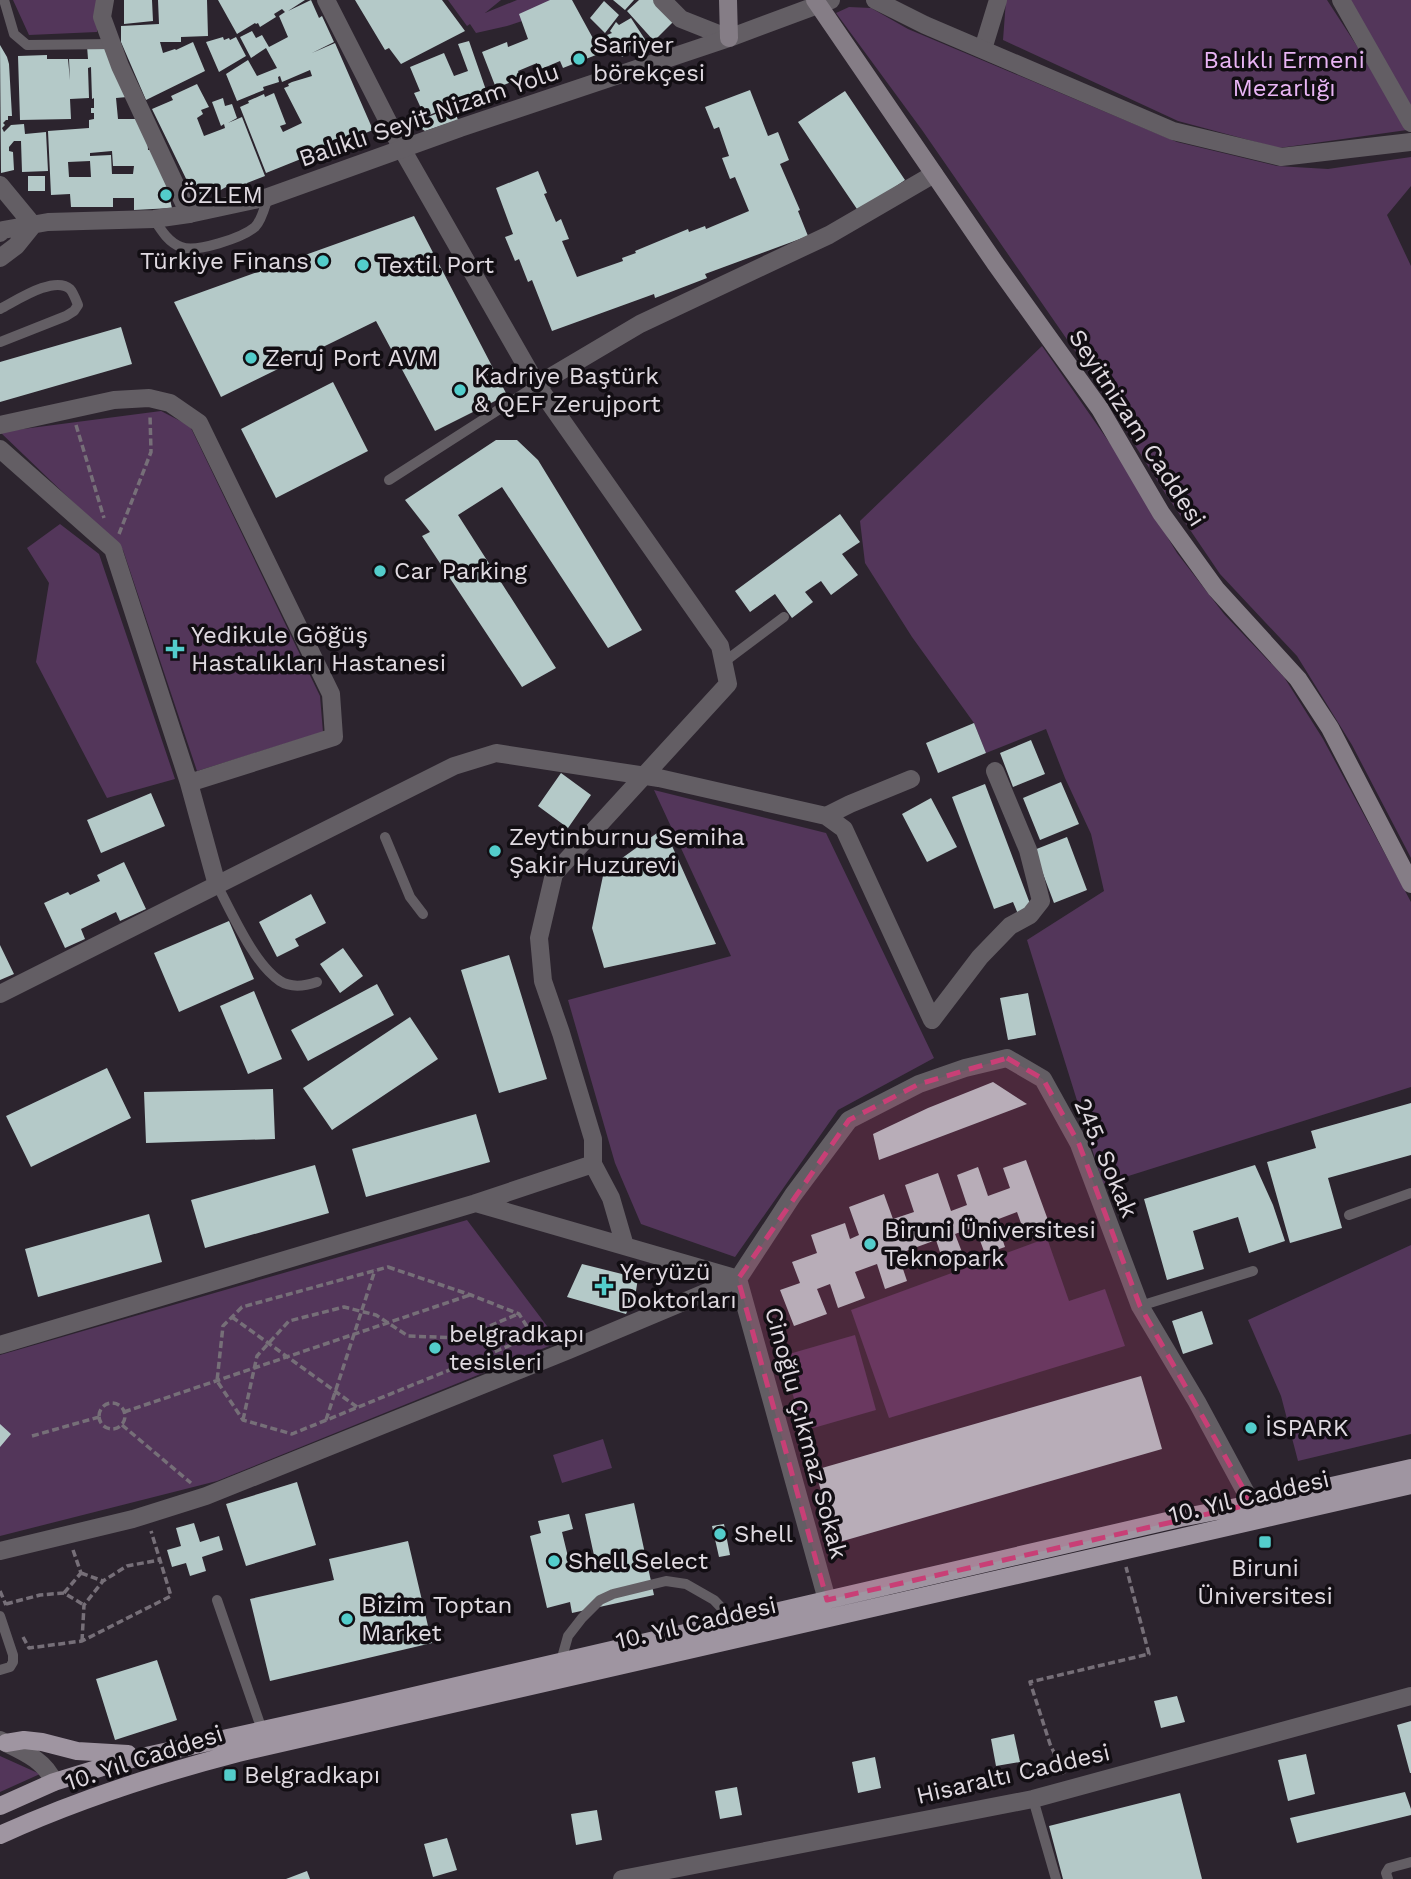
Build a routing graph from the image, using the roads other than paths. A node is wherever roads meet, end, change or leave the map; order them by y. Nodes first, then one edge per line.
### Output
1 (4, 0) edge
2 (105, 0) edge
3 (326, 0) edge
4 (662, 0) edge
5 (728, 0) edge
6 (875, 0) edge
7 (998, 0) edge
8 (1341, 0) edge
9 (821, 2) edge
10 (729, 38) junction
11 (112, 44) junction
12 (984, 49) junction
13 (1411, 123) edge
14 (1411, 142) edge
15 (402, 149) junction
16 (934, 174) junction
17 (0, 185) edge
18 (268, 197) junction
19 (189, 214) junction
20 (154, 219) junction
21 (33, 225) junction
22 (0, 233) edge
23 (0, 258) edge
24 (0, 309) edge
25 (0, 342) edge
26 (537, 385) junction
27 (0, 425) edge
28 (0, 449) edge
29 (389, 480) dead end
30 (784, 617) dead end
31 (724, 662) junction
32 (995, 771) dead end
33 (645, 776) junction
34 (911, 779) dead end
35 (189, 783) junction
36 (826, 816) junction
37 (385, 836) dead end
38 (1411, 884) edge
39 (217, 886) junction
40 (423, 914) dead end
41 (317, 982) dead end
42 (0, 994) edge
43 (593, 1164) junction
44 (1411, 1193) edge
45 (475, 1203) junction
46 (1349, 1215) dead end
47 (625, 1246) junction
48 (1253, 1271) dead end
49 (738, 1279) junction
50 (1140, 1306) junction
51 (0, 1345) edge
52 (1411, 1468) edge
53 (1411, 1485) edge
54 (1252, 1504) junction
55 (0, 1551) edge
56 (217, 1600) dead end
57 (827, 1600) junction
58 (0, 1616) edge
59 (734, 1621) junction
60 (561, 1661) junction
61 (0, 1670) edge
62 (1411, 1696) edge
63 (262, 1730) junction
64 (3, 1742) edge
65 (145, 1756) junction
66 (54, 1782) junction
67 (1033, 1799) junction
68 (0, 1807) edge
69 (7, 1831) edge
70 (1411, 1862) edge
71 (622, 1879) edge
72 (1056, 1879) edge
73 (1388, 1879) edge

1 - 11 lane
2 - 11 street
3 - 15 street
4 - 10 street
5 - 10 main road
6 - 12 street
7 - 12 street
8 - 13 street
9 - 10 street, Balıklı Seyit Nizam Yolu
9 - 16 main road, Seyitnizam Caddesi
10 - 15 street, Balıklı Seyit Nizam Yolu
11 - 19 street
12 - 14 street
15 - 18 street, Balıklı Seyit Nizam Yolu
15 - 26 street
16 - 26 street
16 - 38 main road, Seyitnizam Caddesi
17 - 21 street
18 - 19 street, Balıklı Seyit Nizam Yolu
18 - 20 lane
19 - 20 street, Balıklı Seyit Nizam Yolu
20 - 21 street, Balıklı Seyit Nizam Yolu
21 - 22 street, Balıklı Seyit Nizam Yolu
21 - 23 street
24 - 25 lane
26 - 29 lane
26 - 31 street
27 - 35 street
28 - 35 street
30 - 31 lane
31 - 33 street
32 - 36 street
33 - 36 street
33 - 39 street
33 - 43 street
34 - 36 street
35 - 39 street
37 - 40 lane
39 - 41 lane
39 - 42 street
43 - 45 street
43 - 47 street
44 - 46 lane
45 - 47 street
45 - 51 street
47 - 49 street
48 - 50 lane
49 - 50 street, 245. Sokak
49 - 55 street
49 - 57 street, Cinoğlu Çıkmaz Sokak
50 - 54 street, 245. Sokak
52 - 54 main road, 10. Yıl Caddesi
53 - 69 main road, 10. Yıl Caddesi
54 - 57 main road, 10. Yıl Caddesi
56 - 63 lane
57 - 59 main road, 10. Yıl Caddesi
58 - 61 lane
59 - 60 main road, 10. Yıl Caddesi
59 - 60 lane
60 - 63 main road, 10. Yıl Caddesi
62 - 67 street, Hisaraltı Caddesi
63 - 65 main road, 10. Yıl Caddesi
64 - 65 main road
64 - 66 street
65 - 66 main road, 10. Yıl Caddesi
66 - 68 main road, 10. Yıl Caddesi
66 - 69 main road
67 - 71 street, Hisaraltı Caddesi
67 - 72 lane
70 - 73 lane

